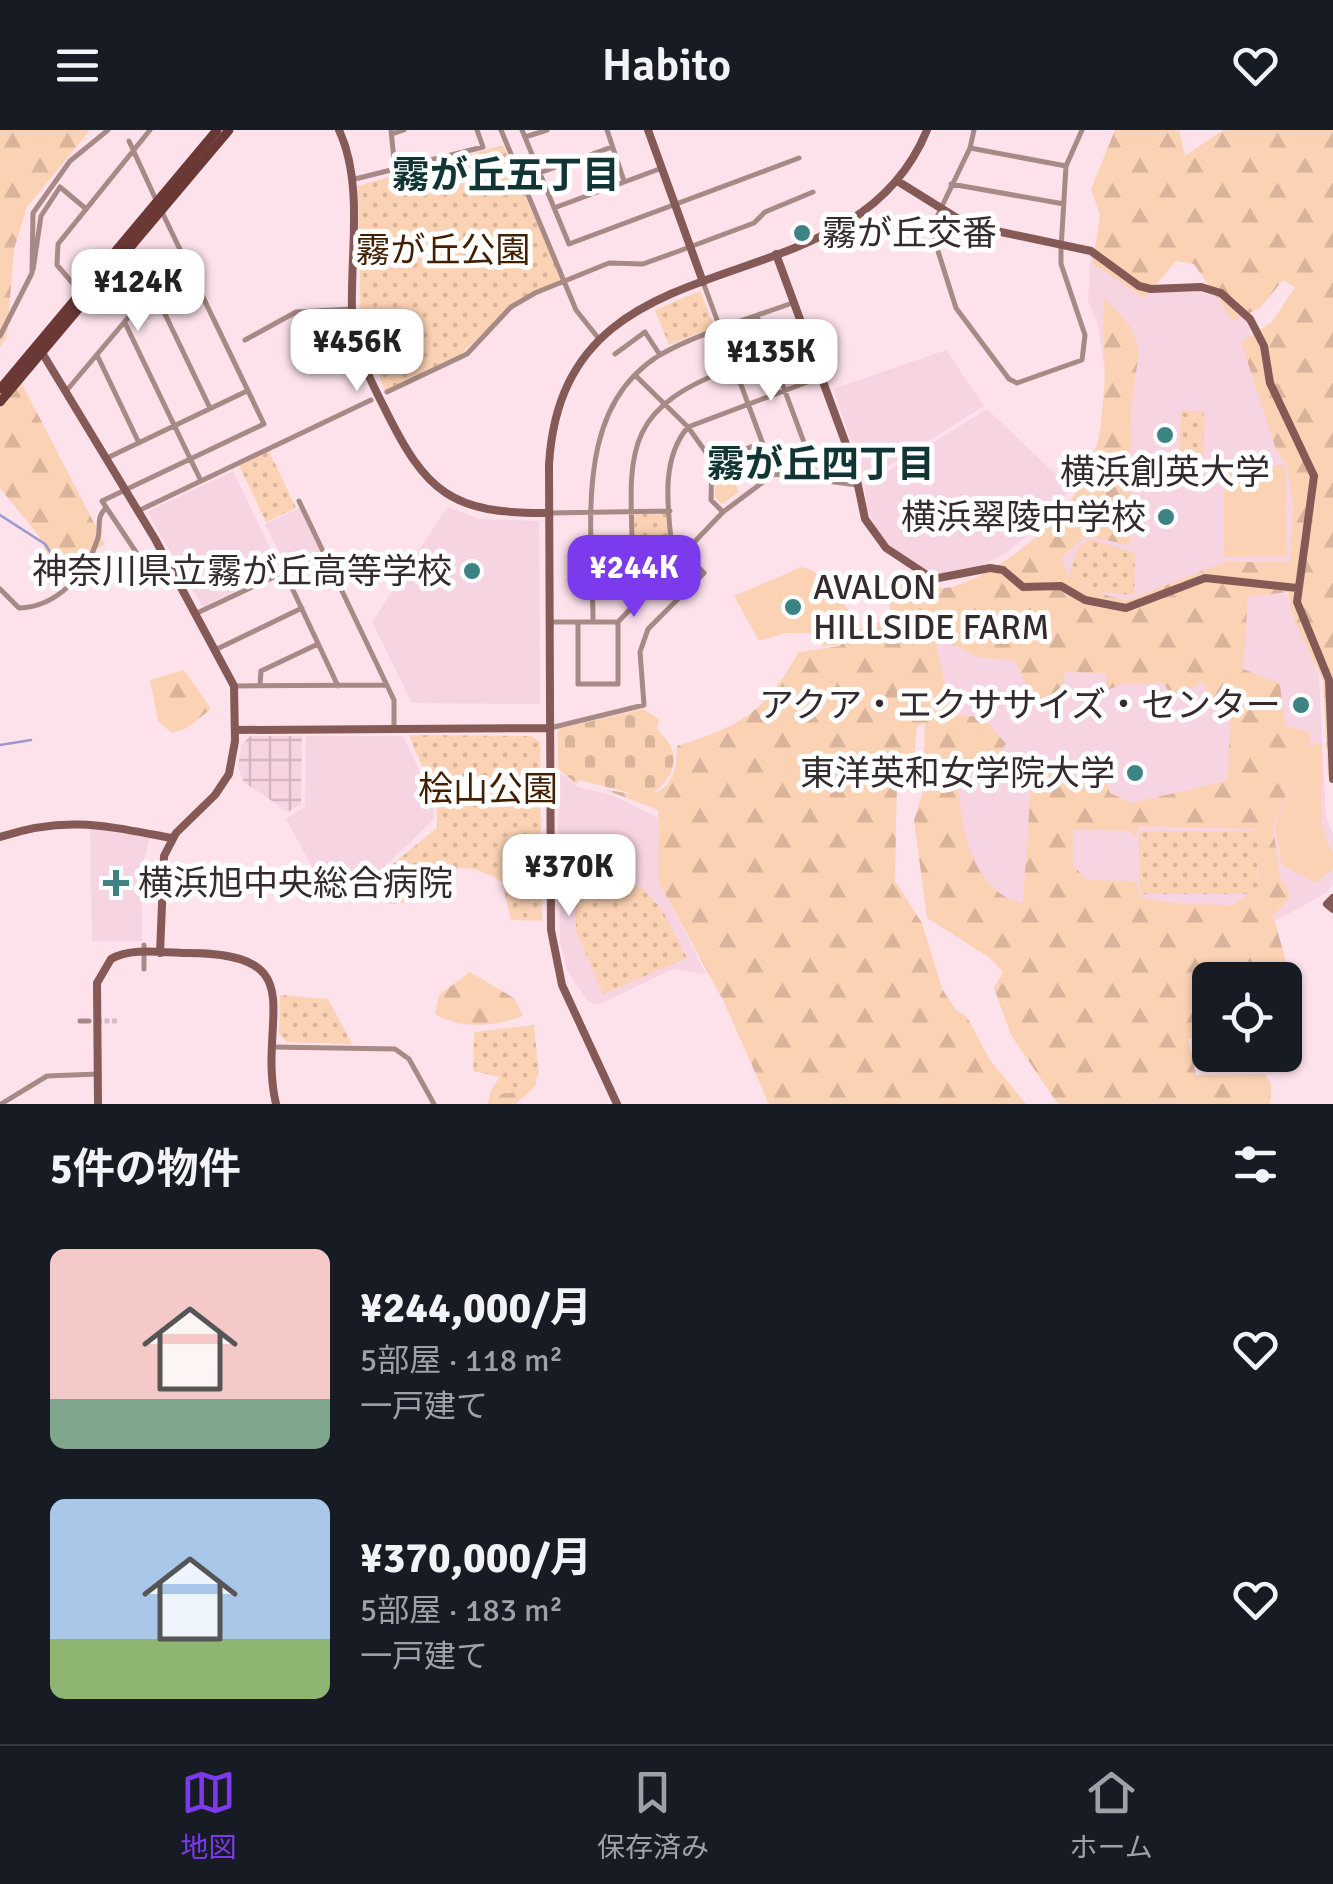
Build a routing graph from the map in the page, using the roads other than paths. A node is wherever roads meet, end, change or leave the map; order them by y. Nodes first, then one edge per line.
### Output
1 (108, 130) edge
2 (150, 130) edge
3 (217, 130) edge
4 (229, 130) edge
5 (338, 130) edge
6 (404, 130) edge
7 (477, 130) edge
8 (502, 130) edge
9 (547, 130) edge
10 (607, 130) edge
11 (648, 130) edge
12 (927, 130) edge
13 (974, 130) edge
14 (1082, 130) edge
15 (391, 132) edge
16 (524, 133) edge
17 (129, 141) dead end
18 (612, 146) junction
19 (970, 148) junction
20 (133, 150) junction
21 (799, 158) dead end
22 (1066, 166) junction
23 (662, 168) junction
24 (395, 170) junction
25 (539, 172) junction
26 (351, 180) junction
27 (624, 181) junction
28 (899, 182) junction
29 (952, 184) junction
30 (813, 192) dead end
31 (675, 203) junction
32 (1064, 204) junction
33 (159, 206) junction
34 (84, 208) junction
35 (554, 208) junction
36 (939, 211) junction
37 (1063, 245) junction
38 (776, 254) junction
39 (181, 255) junction
40 (32, 273) junction
41 (703, 282) junction
42 (152, 289) junction
43 (80, 293) junction
44 (794, 302) junction
45 (352, 310) junction
46 (758, 316) junction
47 (125, 322) junction
48 (721, 329) junction
49 (0, 336) edge
50 (599, 339) junction
51 (245, 340) dead end
52 (39, 350) junction
53 (615, 354) dead end
54 (660, 355) junction
55 (97, 356) junction
56 (735, 367) junction
57 (635, 375) junction
58 (821, 377) junction
59 (0, 388) edge
60 (68, 390) junction
61 (785, 390) junction
62 (247, 391) junction
63 (387, 392) dead end
64 (371, 400) dead end
65 (0, 402) edge
66 (662, 402) junction
67 (749, 404) junction
68 (210, 408) junction
69 (175, 426) junction
70 (688, 427) junction
71 (762, 442) junction
72 (139, 443) junction
73 (107, 458) junction
74 (191, 460) junction
75 (712, 462) junction
76 (774, 474) junction
77 (818, 480) junction
78 (201, 481) junction
79 (860, 485) junction
80 (126, 490) junction
81 (299, 501) dead end
82 (105, 508) junction
83 (138, 511) junction
84 (593, 511) junction
85 (670, 511) junction
86 (631, 512) junction
87 (722, 512) junction
88 (549, 513) junction
89 (136, 552) dead end
90 (325, 553) junction
91 (685, 556) junction
92 (286, 572) junction
93 (0, 588) edge
94 (652, 588) junction
95 (1297, 588) junction
96 (302, 608) junction
97 (197, 614) junction
98 (550, 622) junction
99 (578, 622) junction
100 (593, 622) junction
101 (618, 622) junction
102 (319, 644) junction
103 (217, 649) junction
104 (260, 685) junction
105 (234, 686) junction
106 (338, 686) junction
107 (386, 686) junction
108 (550, 728) junction
109 (394, 729) junction
110 (235, 730) junction
111 (1333, 779) edge
112 (167, 837) junction
113 (0, 838) edge
114 (1333, 898) edge
115 (1333, 909) edge
116 (148, 951) junction
117 (144, 969) dead end
118 (89, 1020) tunnel mouth
119 (80, 1021) dead end
120 (272, 1047) junction
121 (98, 1074) junction
122 (1, 1104) edge
123 (98, 1104) edge
124 (276, 1104) edge
125 (434, 1104) edge
126 (617, 1104) edge

1 - 40 street
2 - 20 street
3 - 33 main road
4 - 33 main road
5 - 26 street
6 - 15 street
7 - 24 street
8 - 50 street
9 - 16 street
10 - 18 street
11 - 23 street
12 - 28 street
13 - 19 street
14 - 22 street
15 - 24 street
16 - 25 street
17 - 20 street
18 - 25 street
18 - 27 street
19 - 22 street
19 - 29 street
20 - 33 street
20 - 34 street
21 - 31 street
22 - 32 street
23 - 27 street
23 - 31 street
24 - 26 street
25 - 35 street
26 - 45 street
27 - 35 street
28 - 36 street
28 - 38 street
29 - 32 street
29 - 36 street
30 - 63 street
31 - 35 street
31 - 41 street
32 - 37 street
33 - 39 street
33 - 43 main road
33 - 52 main road
34 - 40 street
34 - 43 street
36 - 37 street
36 - 37 street
37 - 95 street
38 - 41 street
38 - 44 street
39 - 42 street
39 - 62 street
40 - 49 street
41 - 48 street
41 - 50 street
42 - 47 street
42 - 68 street
43 - 52 main road
44 - 46 street
44 - 58 street
45 - 51 street
45 - 88 street
46 - 48 street
46 - 61 street
47 - 55 street
47 - 69 street
48 - 54 street
48 - 56 street
50 - 88 street
52 - 59 main road
52 - 60 street
52 - 65 main road
53 - 54 street
54 - 57 street
55 - 60 street
55 - 72 street
56 - 66 street
56 - 67 street
57 - 66 street
57 - 84 street
58 - 61 street
58 - 79 street
60 - 73 street
61 - 67 street
61 - 77 street
62 - 68 street
62 - 74 street
64 - 78 street
66 - 70 street
66 - 86 street
67 - 70 street
67 - 71 street
68 - 69 street
69 - 72 street
69 - 74 street
70 - 75 street
70 - 85 street
71 - 75 street
71 - 76 street
72 - 73 street
73 - 80 street
74 - 78 street
74 - 80 street
75 - 87 street
76 - 77 street
76 - 87 street
77 - 79 street
78 - 83 street
79 - 95 street
80 - 82 street
80 - 83 street
81 - 90 street
82 - 89 street
82 - 93 street
83 - 97 street
84 - 86 street
84 - 88 street
84 - 100 street
85 - 86 street
85 - 91 street
86 - 94 street
87 - 91 street
88 - 98 street
90 - 92 street
90 - 107 street
91 - 94 street
91 - 108 street
92 - 96 street
92 - 97 street
94 - 101 street
95 - 111 street
96 - 102 street
96 - 103 street
97 - 103 street
98 - 99 street
98 - 108 street
99 - 100 street
99 - 101 street
100 - 101 street
102 - 104 street
102 - 106 street
103 - 105 street
104 - 105 street
104 - 106 street
105 - 110 street
106 - 107 street
107 - 109 street
108 - 109 street
108 - 126 street
109 - 110 street
110 - 112 street
112 - 113 street
112 - 116 street
114 - 115 street
116 - 117 street
116 - 120 street
116 - 121 street
118 - 119 street
120 - 124 street
120 - 125 street
121 - 122 street
121 - 123 street

